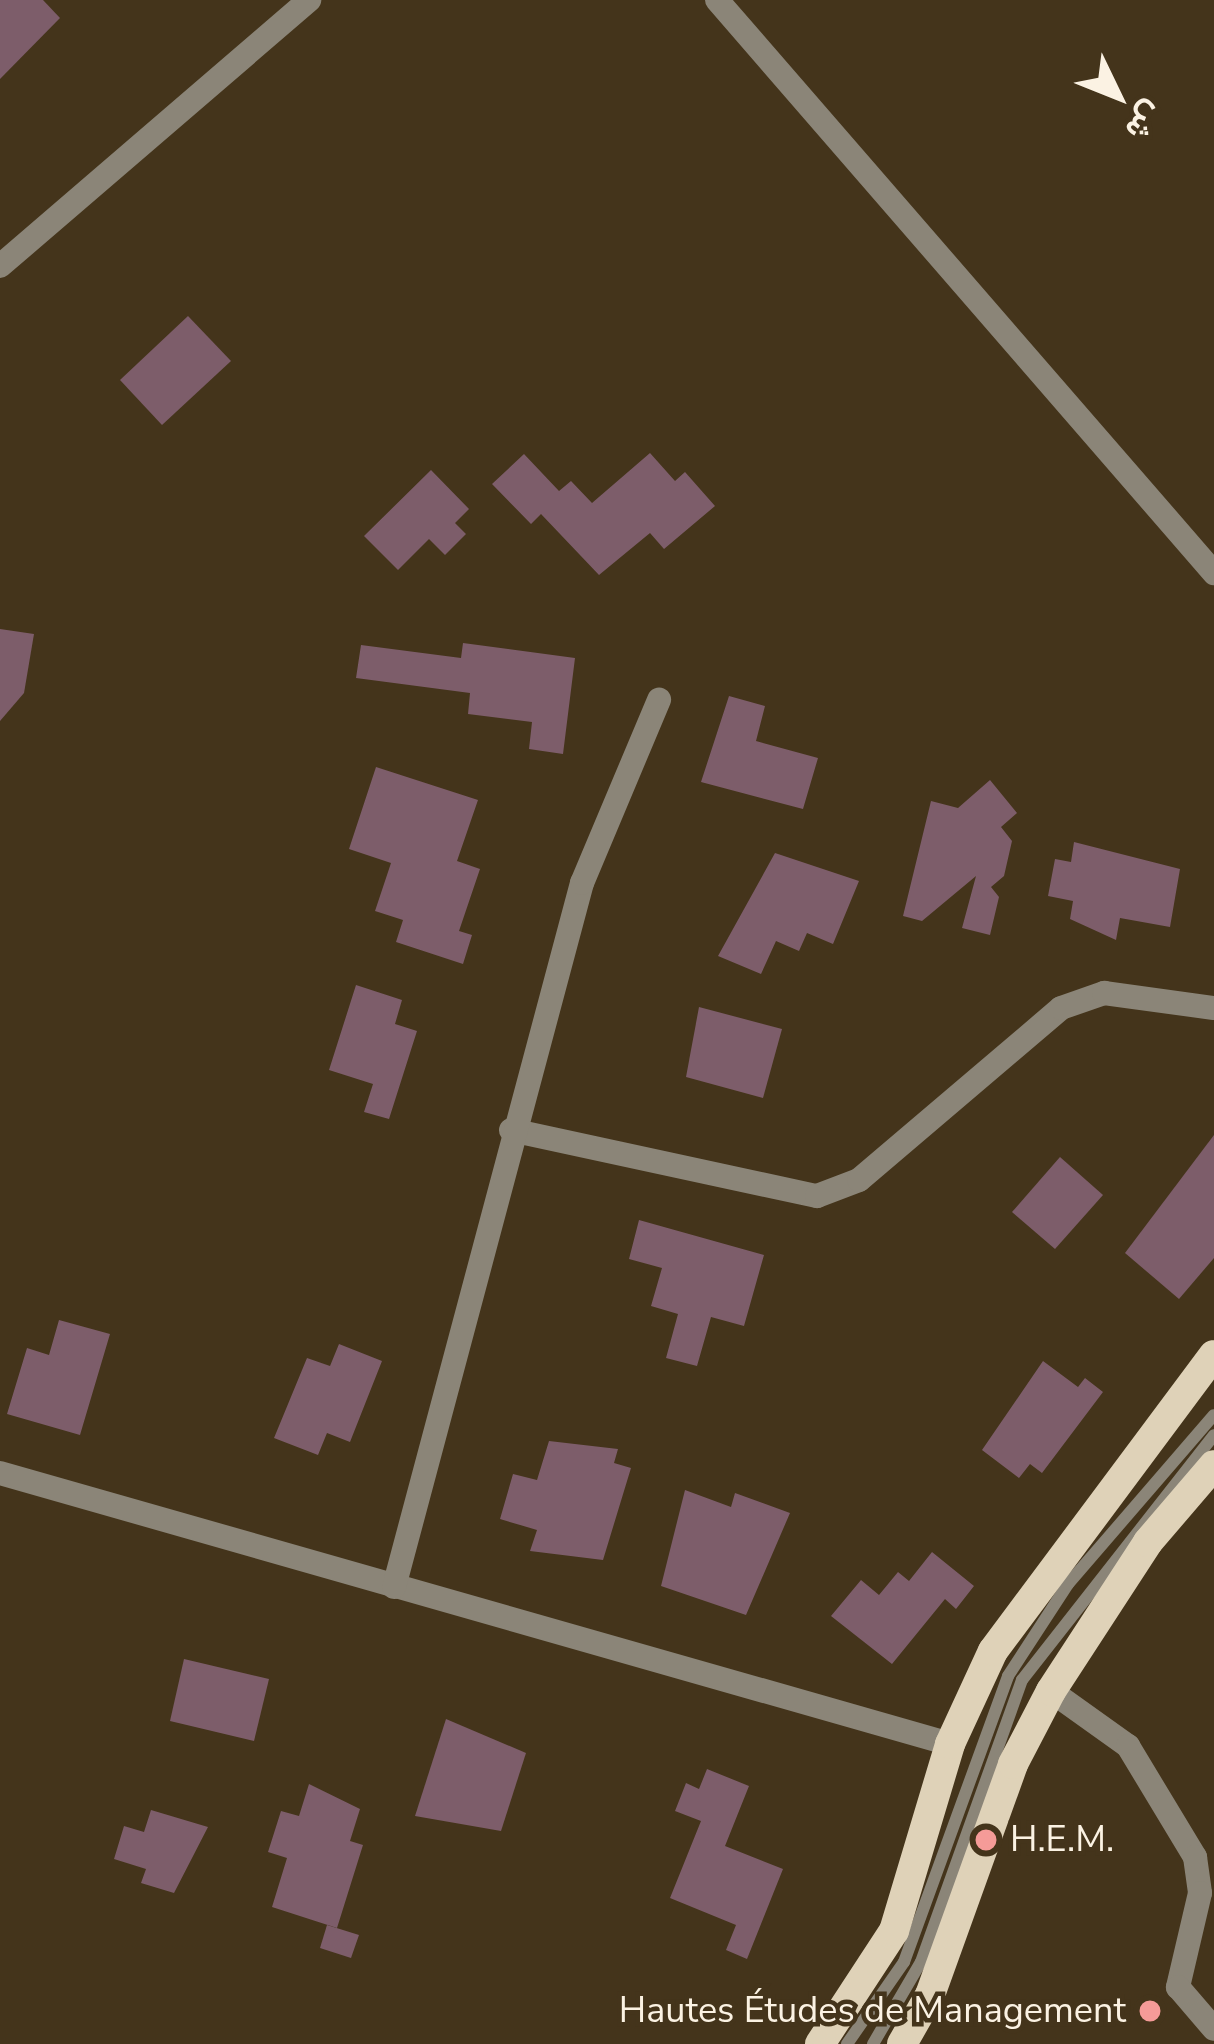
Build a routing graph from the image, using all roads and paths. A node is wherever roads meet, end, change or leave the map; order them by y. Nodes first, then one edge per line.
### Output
1 (309, 0) edge
2 (717, 0) edge
3 (0, 266) edge
4 (1214, 573) edge
5 (658, 700) dead end
6 (1214, 1008) edge
7 (511, 1130) junction
8 (1214, 1354) edge
9 (1214, 1415) edge
10 (1214, 1435) edge
11 (1214, 1465) edge
12 (0, 1473) edge
13 (394, 1587) junction
14 (1051, 1691) junction
15 (950, 1744) junction
16 (1214, 2029) edge
17 (820, 2044) edge
18 (847, 2044) edge
19 (873, 2044) edge
20 (902, 2044) edge

1 - 3 street
2 - 4 street
5 - 7 street
6 - 7 street
7 - 13 street
8 - 15 main road
9 - 18 lane
10 - 19 lane
11 - 14 main road
12 - 13 street
13 - 15 street
14 - 16 street
14 - 20 main road
15 - 17 main road

